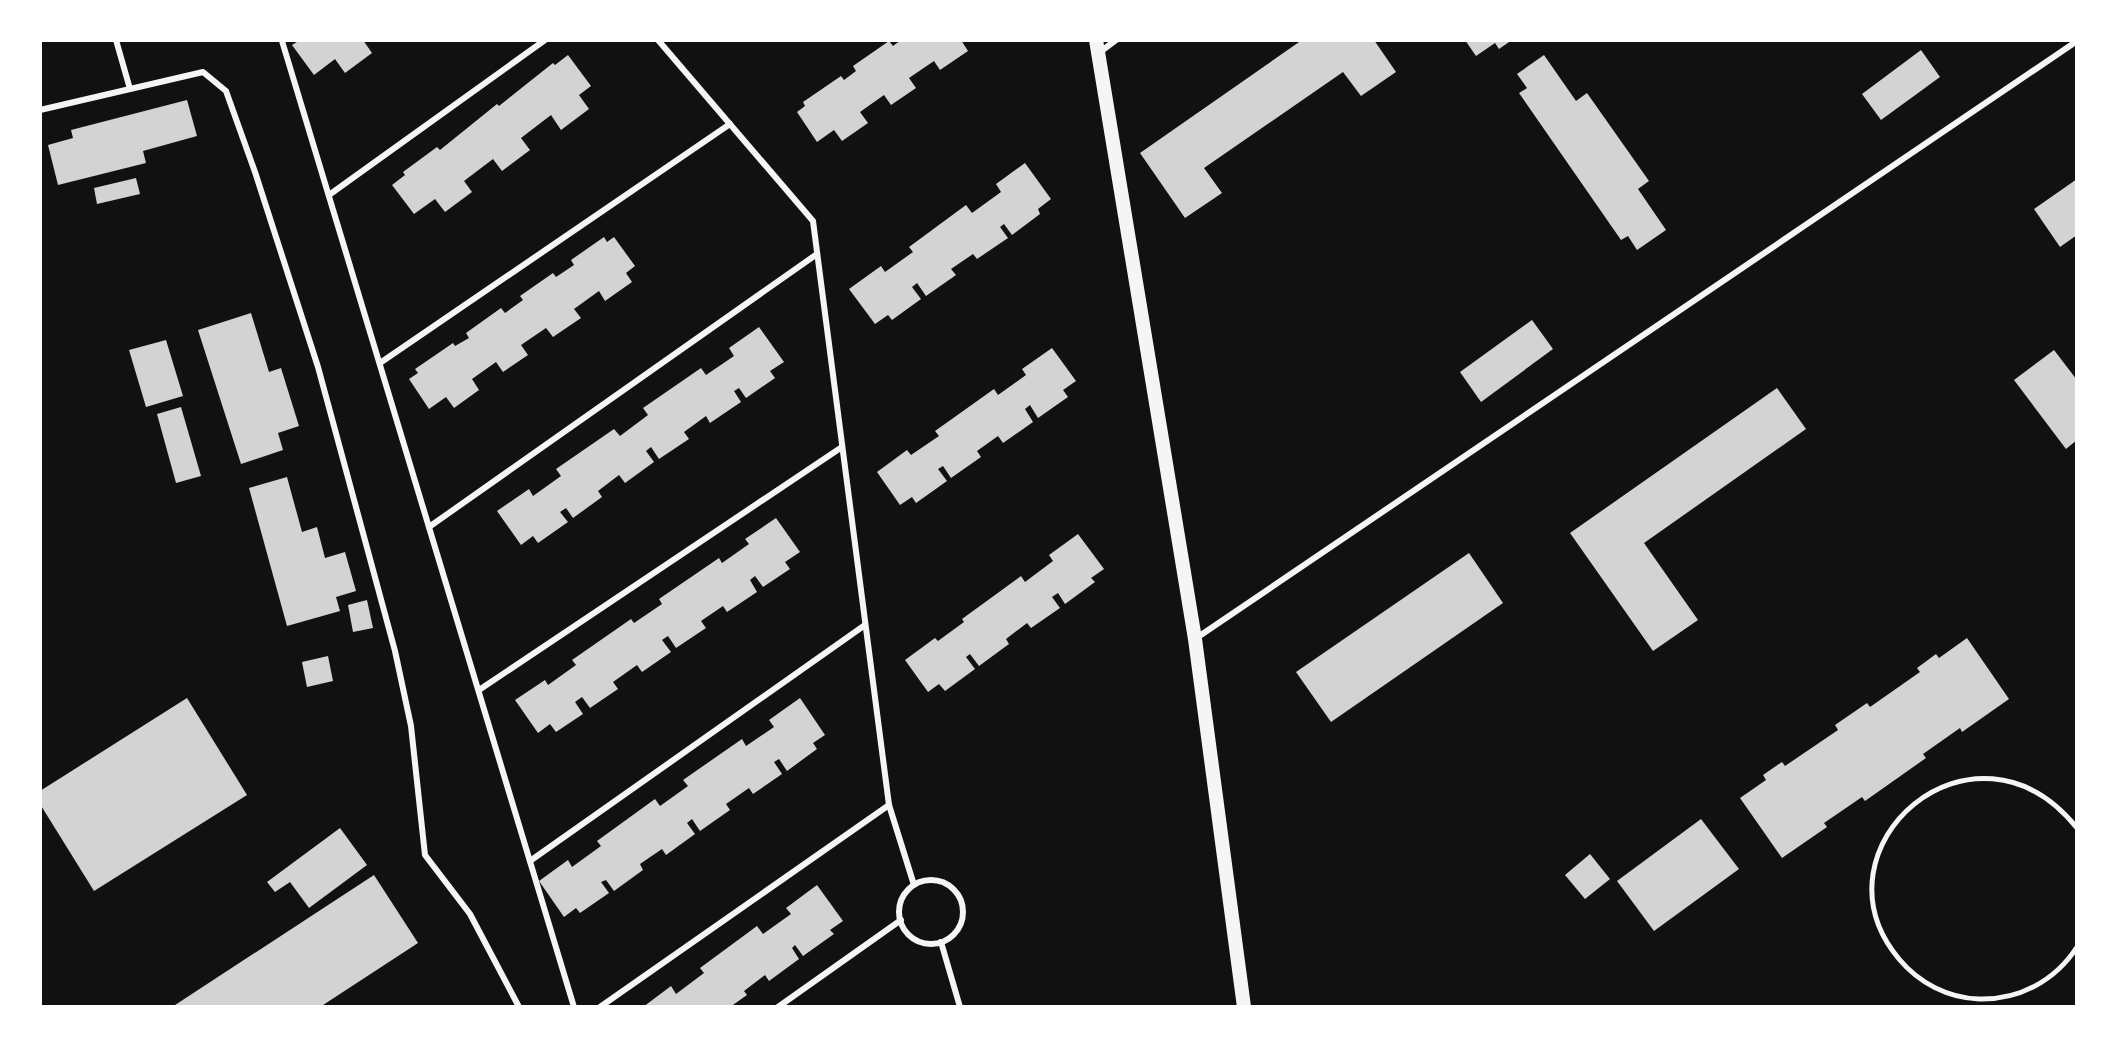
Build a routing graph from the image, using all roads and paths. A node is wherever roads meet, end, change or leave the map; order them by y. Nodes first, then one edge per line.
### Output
1 (116, 40) edge
2 (284, 40) edge
3 (545, 40) edge
4 (658, 40) edge
5 (1116, 40) edge
6 (2077, 41) edge
7 (1097, 46) edge
8 (130, 89) junction
9 (40, 110) edge
10 (730, 124) junction
11 (329, 195) junction
12 (817, 254) junction
13 (380, 363) junction
14 (842, 447) junction
15 (429, 527) junction
16 (865, 625) junction
17 (1195, 639) junction
18 (479, 690) junction
19 (889, 805) junction
20 (2077, 828) edge
21 (530, 861) junction
22 (914, 885) junction
23 (901, 920) junction
24 (941, 942) junction
25 (2077, 947) edge
26 (519, 1007) edge
27 (574, 1007) edge
28 (600, 1007) edge
29 (778, 1007) edge
30 (960, 1007) edge
31 (1244, 1007) edge

1 - 8 lane
2 - 11 lane
3 - 11 lane
4 - 10 lane
5 - 7 lane
6 - 17 lane
7 - 17 street
8 - 9 lane
8 - 26 lane
10 - 12 lane
10 - 13 lane
11 - 13 lane
12 - 14 lane
12 - 15 lane
13 - 15 lane
14 - 16 lane
14 - 18 lane
15 - 18 lane
16 - 19 lane
16 - 21 lane
17 - 31 street
18 - 21 lane
19 - 22 lane
19 - 28 lane
20 - 25 path
21 - 27 lane
22 - 23 lane
22 - 24 lane
23 - 24 lane
23 - 29 lane
24 - 30 lane

